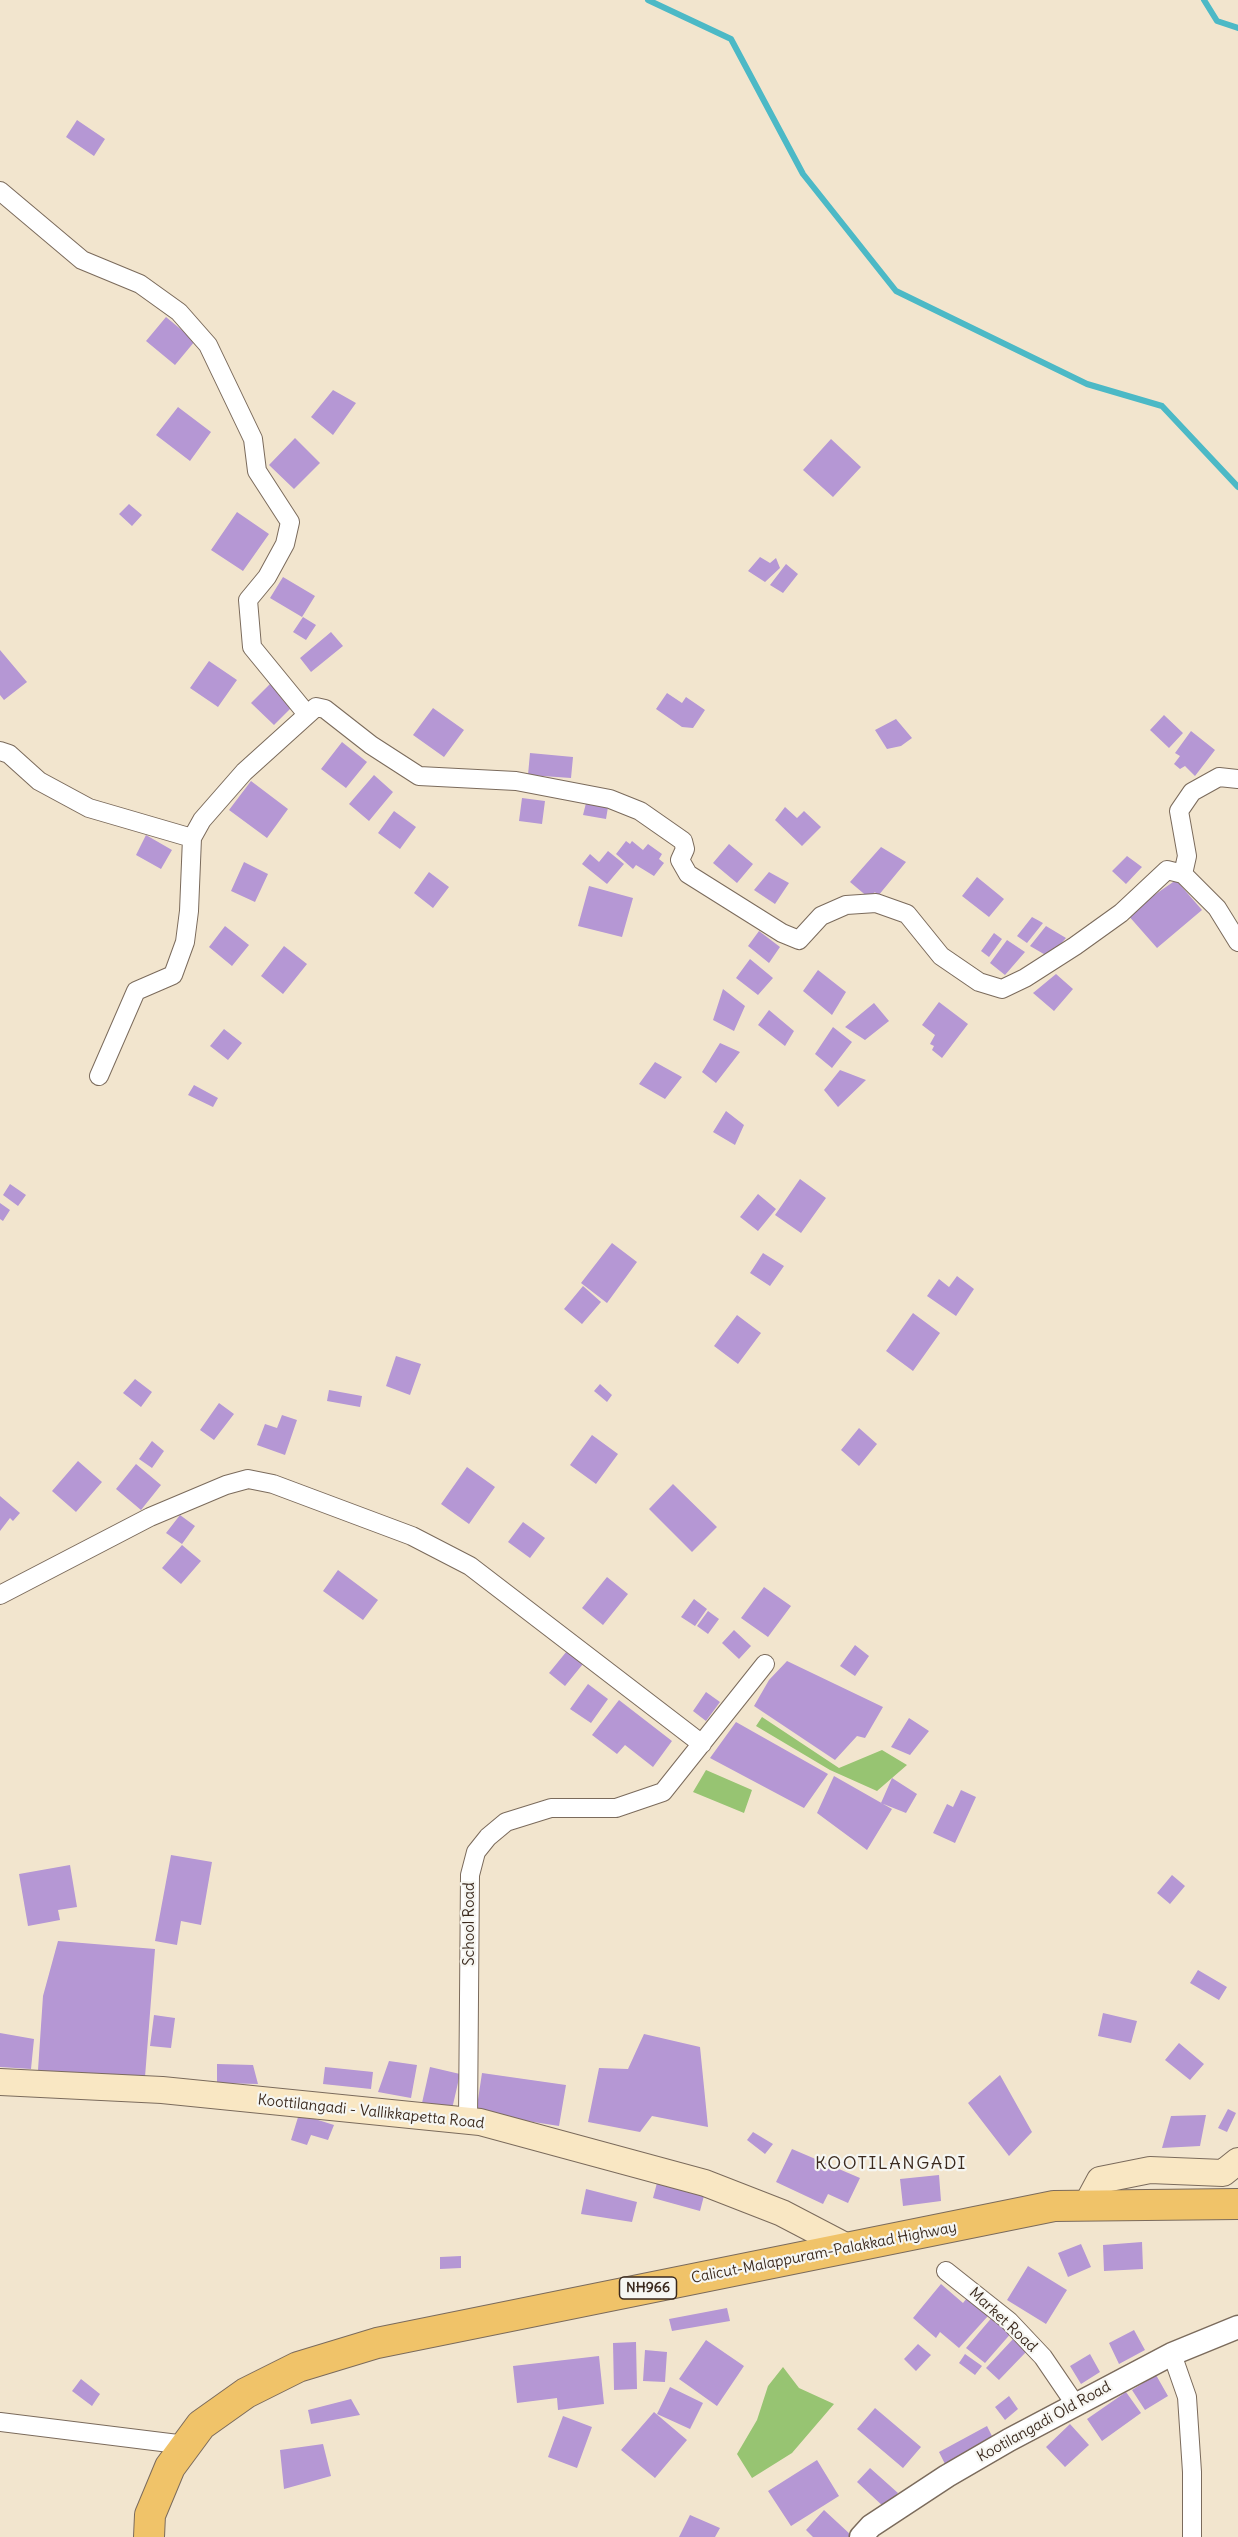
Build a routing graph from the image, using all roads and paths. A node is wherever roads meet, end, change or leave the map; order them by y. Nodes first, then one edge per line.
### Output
1 (0, 191) edge
2 (306, 713) junction
3 (0, 751) edge
4 (1238, 779) edge
5 (192, 838) junction
6 (1183, 874) junction
7 (1236, 931) edge
8 (99, 1076) dead end
9 (0, 1595) edge
10 (765, 1664) dead end
11 (702, 1744) junction
12 (0, 2082) edge
13 (468, 2121) junction
14 (1238, 2161) edge
15 (1238, 2204) edge
16 (1086, 2206) junction
17 (839, 2243) junction
18 (946, 2271) dead end
19 (1238, 2327) edge
20 (1172, 2354) junction
21 (1075, 2404) junction
22 (0, 2422) edge
23 (186, 2445) junction
24 (149, 2537) edge
25 (861, 2537) edge
26 (1192, 2537) edge

1 - 2 street
2 - 5 street
2 - 6 street
3 - 5 street
4 - 6 street
5 - 8 street
6 - 7 street
9 - 11 street
10 - 11 street, School Road
11 - 13 street, School Road
12 - 13 main road, Koottilangadi - Vallikkapetta Road
13 - 17 main road, Koottilangadi - Vallikkapetta Road
14 - 16 main road
15 - 16 highway, Calicut-Malappuram-Palakkad Highway / NH966
16 - 17 highway, Calicut-Malappuram-Palakkad Highway / NH966
17 - 23 highway, Calicut-Malappuram-Palakkad Highway / NH966
18 - 21 street, Market Road
19 - 20 street, Kootilangadi Old Road
20 - 21 street, Kootilangadi Old Road
20 - 26 street
21 - 25 street, Kootilangadi Old Road
22 - 23 street
23 - 24 highway, Calicut-Malappuram-Palakkad Highway / NH966

